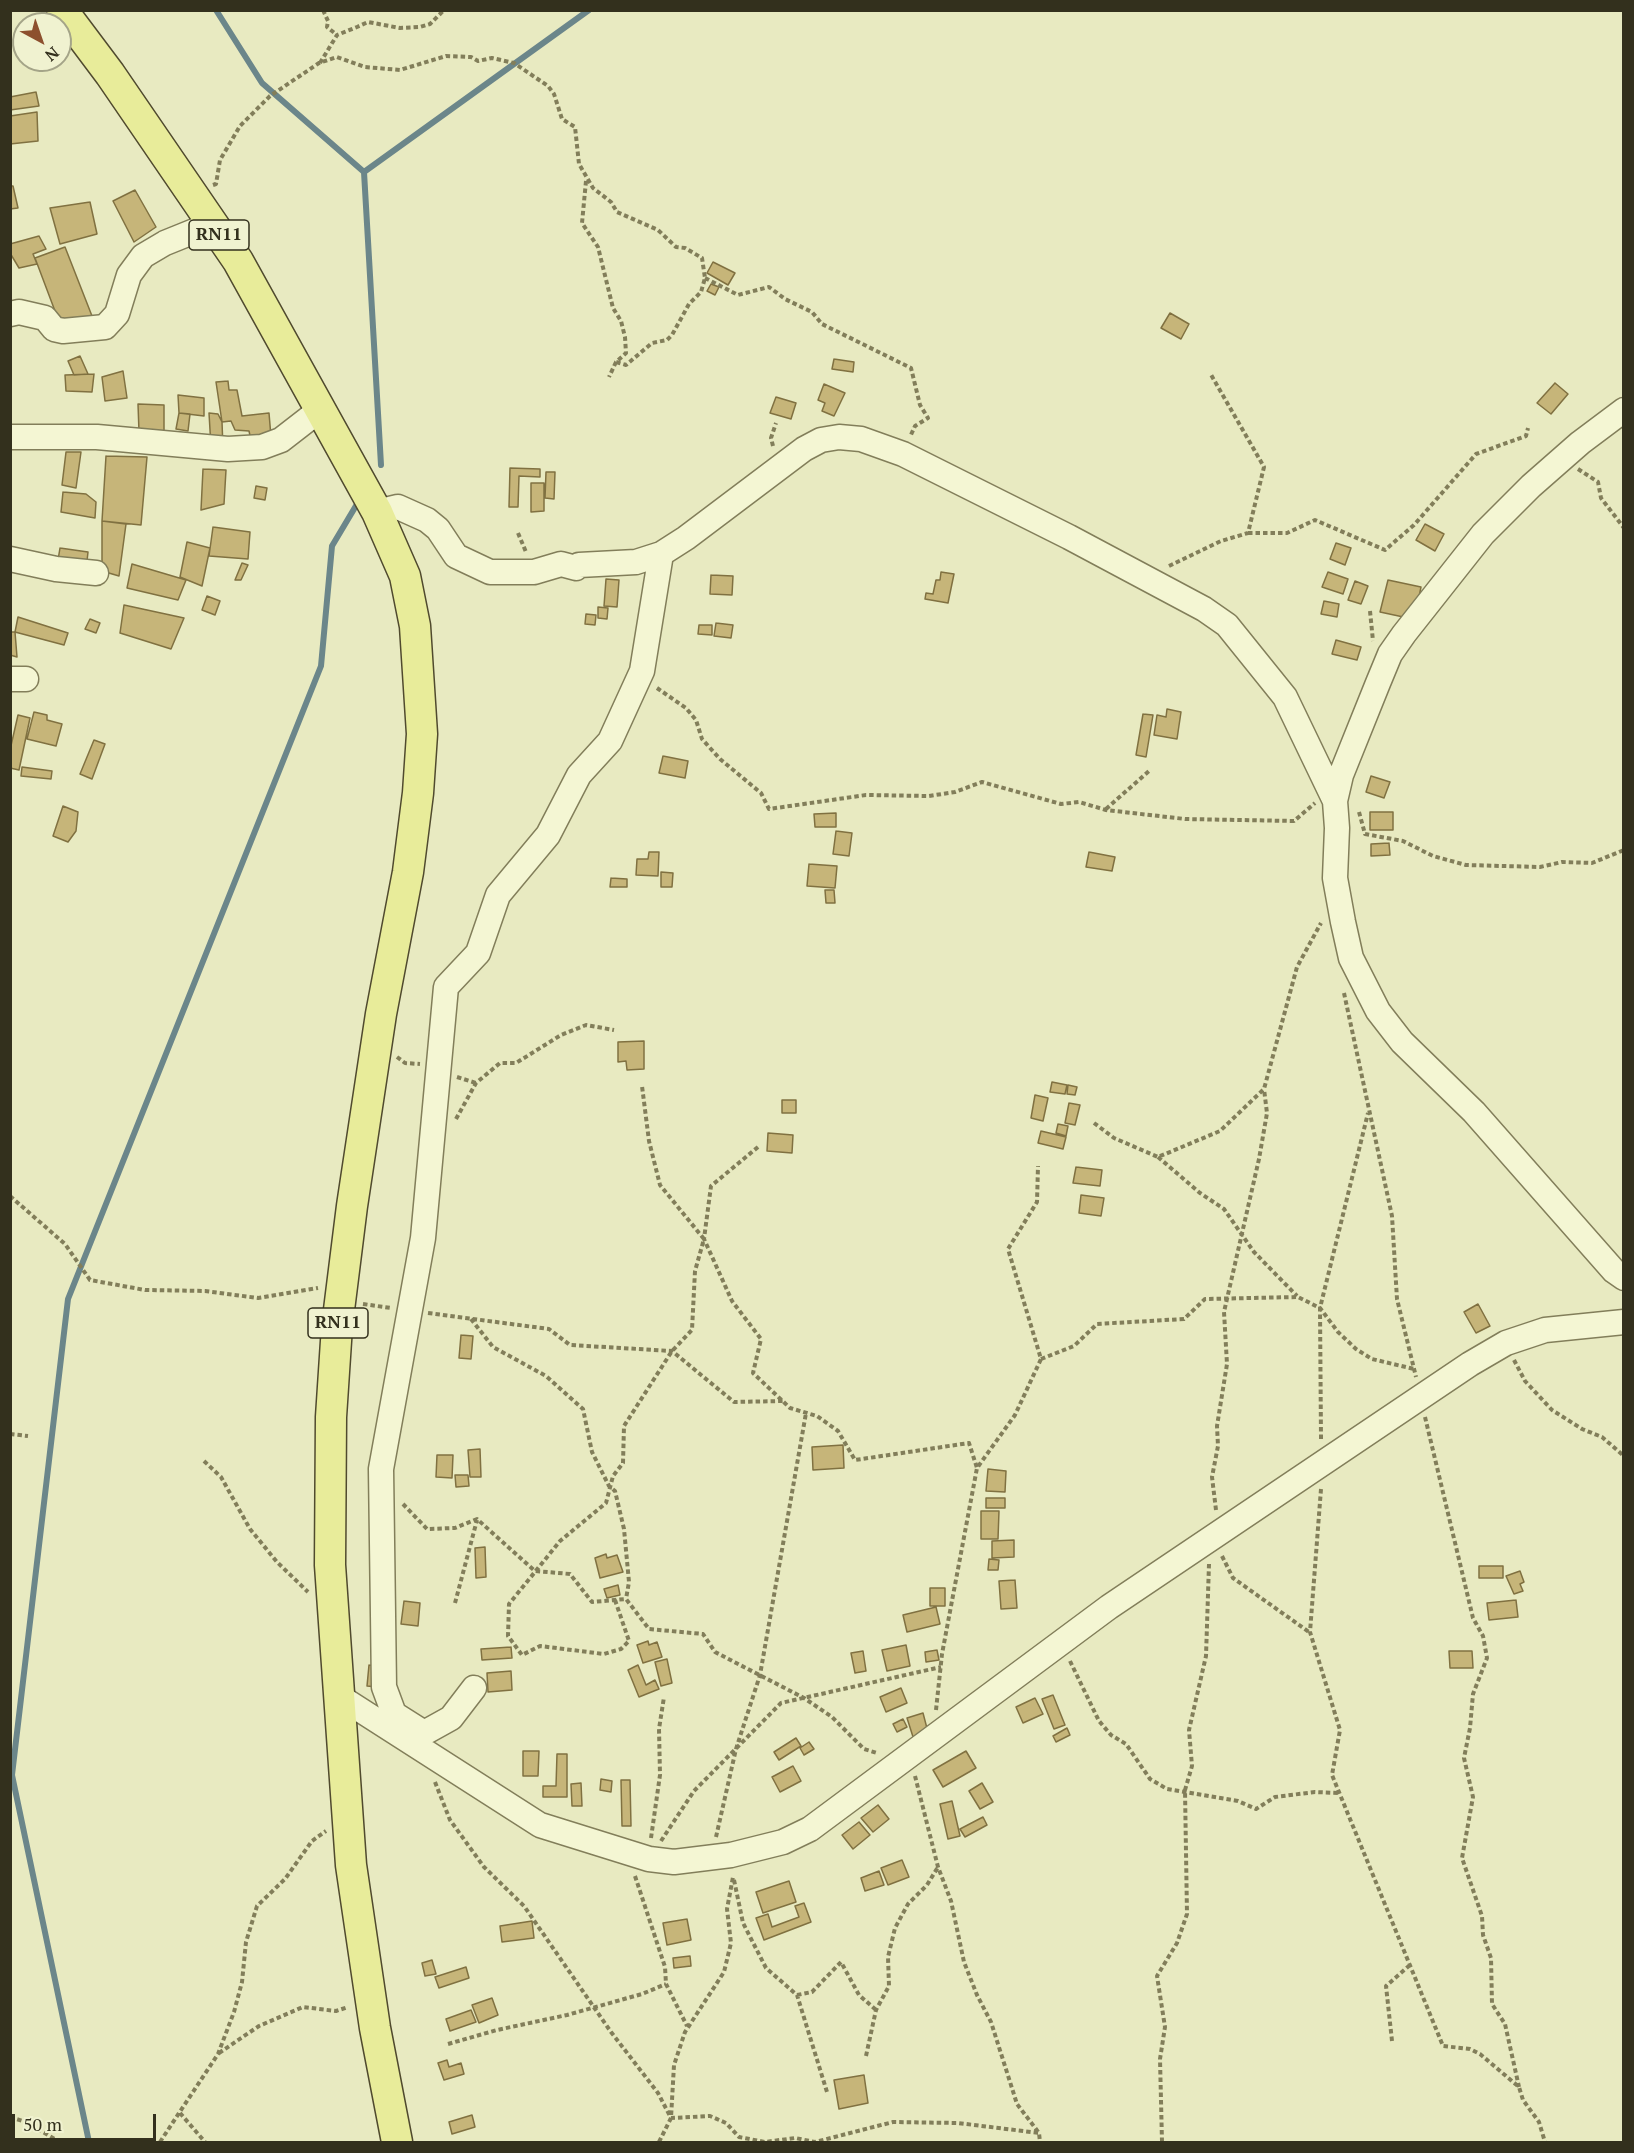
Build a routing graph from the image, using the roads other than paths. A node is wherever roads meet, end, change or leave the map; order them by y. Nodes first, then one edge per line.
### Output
1 (62, 10) edge
2 (212, 224) junction
3 (10, 314) edge
4 (321, 409) junction
5 (1623, 410) edge
6 (10, 437) edge
7 (377, 512) junction
8 (661, 554) junction
9 (10, 559) edge
10 (96, 573) dead end
11 (1335, 789) junction
12 (1623, 1278) edge
13 (1623, 1322) edge
14 (474, 1688) dead end
15 (337, 1695) junction
16 (398, 2142) edge

1 - 2 main road, RN11
2 - 3 street
2 - 4 main road, RN11
4 - 6 street
4 - 7 main road, RN11
5 - 11 street
7 - 8 street
7 - 15 main road, RN11
8 - 11 street
8 - 14 street
9 - 10 street
11 - 12 street
13 - 15 street
15 - 16 main road, RN11

